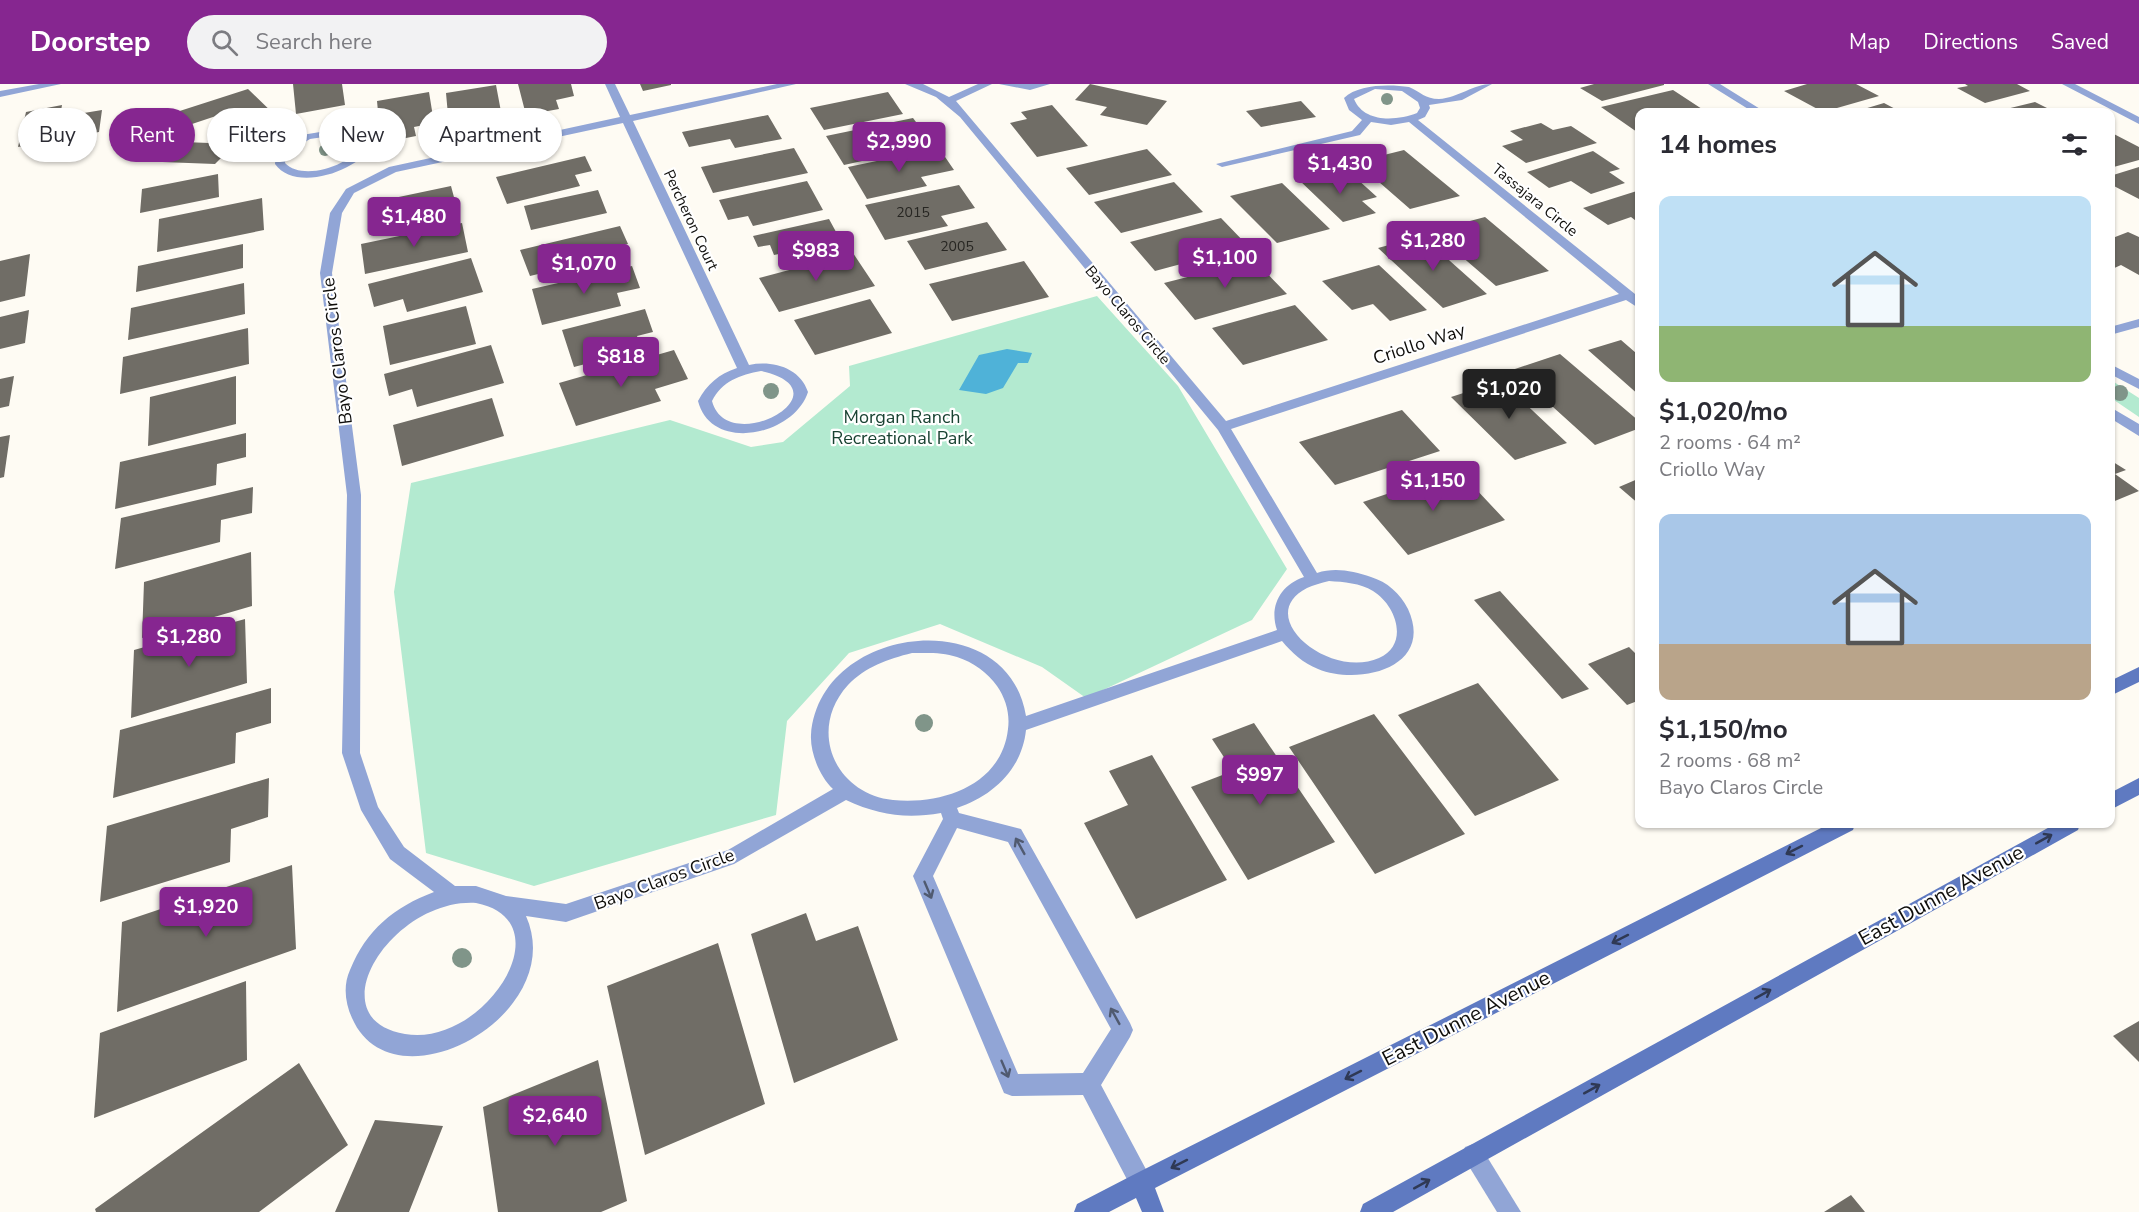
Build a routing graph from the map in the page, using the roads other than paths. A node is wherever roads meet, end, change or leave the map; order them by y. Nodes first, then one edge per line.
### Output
1 (56, 84) edge
2 (610, 84) edge
3 (790, 84) edge
4 (910, 84) edge
5 (987, 84) edge
6 (1004, 84) edge
7 (1046, 84) edge
8 (1487, 84) edge
9 (1713, 84) edge
10 (2067, 84) edge
11 (0, 94) edge
12 (950, 100) junction
13 (1423, 101) junction
14 (1753, 108) edge
15 (2114, 108) edge
16 (2115, 109) edge
17 (627, 118) junction
18 (1369, 118) junction
19 (1411, 119) junction
20 (2139, 121) edge
21 (350, 163) junction
22 (1222, 164) dead end
23 (393, 169) junction
24 (1626, 296) junction
25 (1635, 301) edge
26 (2139, 323) edge
27 (2115, 327) edge
28 (745, 369) junction
29 (2115, 371) edge
30 (2139, 385) edge
31 (2115, 414) edge
32 (1223, 427) junction
33 (2139, 431) edge
34 (1312, 578) junction
35 (1286, 633) junction
36 (2139, 674) edge
37 (2115, 686) edge
38 (1020, 725) junction
39 (2139, 786) edge
40 (847, 790) junction
41 (2115, 799) edge
42 (950, 811) junction
43 (1838, 828) edge
44 (2064, 828) edge
45 (452, 895) junction
46 (503, 904) junction
47 (1089, 1084) junction
48 (1473, 1155) junction
49 (1141, 1183) junction
50 (1085, 1212) edge
51 (1153, 1212) edge
52 (1371, 1212) edge
53 (1510, 1212) edge

1 - 11 street
2 - 17 street, Percheron Court
3 - 17 street, Bayo Claros Circle
4 - 12 street, Bayo Claros Circle
5 - 12 street
6 - 7 street
8 - 13 street
9 - 14 street
10 - 15 street
12 - 32 street, Bayo Claros Circle
13 - 18 street
13 - 19 street
16 - 20 street
17 - 23 street, Bayo Claros Circle
17 - 28 street, Percheron Court
18 - 19 street
18 - 22 street
19 - 24 street, Tassajara Circle
21 - 21 street
21 - 23 street
23 - 45 street, Bayo Claros Circle
24 - 25 street, Tassajara Circle
24 - 32 street, Criollo Way
26 - 27 street
28 - 28 street
29 - 30 street
31 - 33 street
32 - 34 street, Bayo Claros Circle
34 - 35 street
34 - 35 street
35 - 38 street
36 - 37 main road
38 - 40 street
38 - 42 street
39 - 41 main road
40 - 42 street
40 - 46 street, Bayo Claros Circle
47 -> 42 street
42 -> 47 street
43 -> 49 main road, East Dunne Avenue
48 -> 44 main road, East Dunne Avenue
45 - 46 street, Bayo Claros Circle
45 - 46 street, Bayo Claros Circle
47 - 49 street
52 -> 48 main road, East Dunne Avenue
48 - 53 street
49 - 50 main road, East Dunne Avenue
49 - 51 main road

